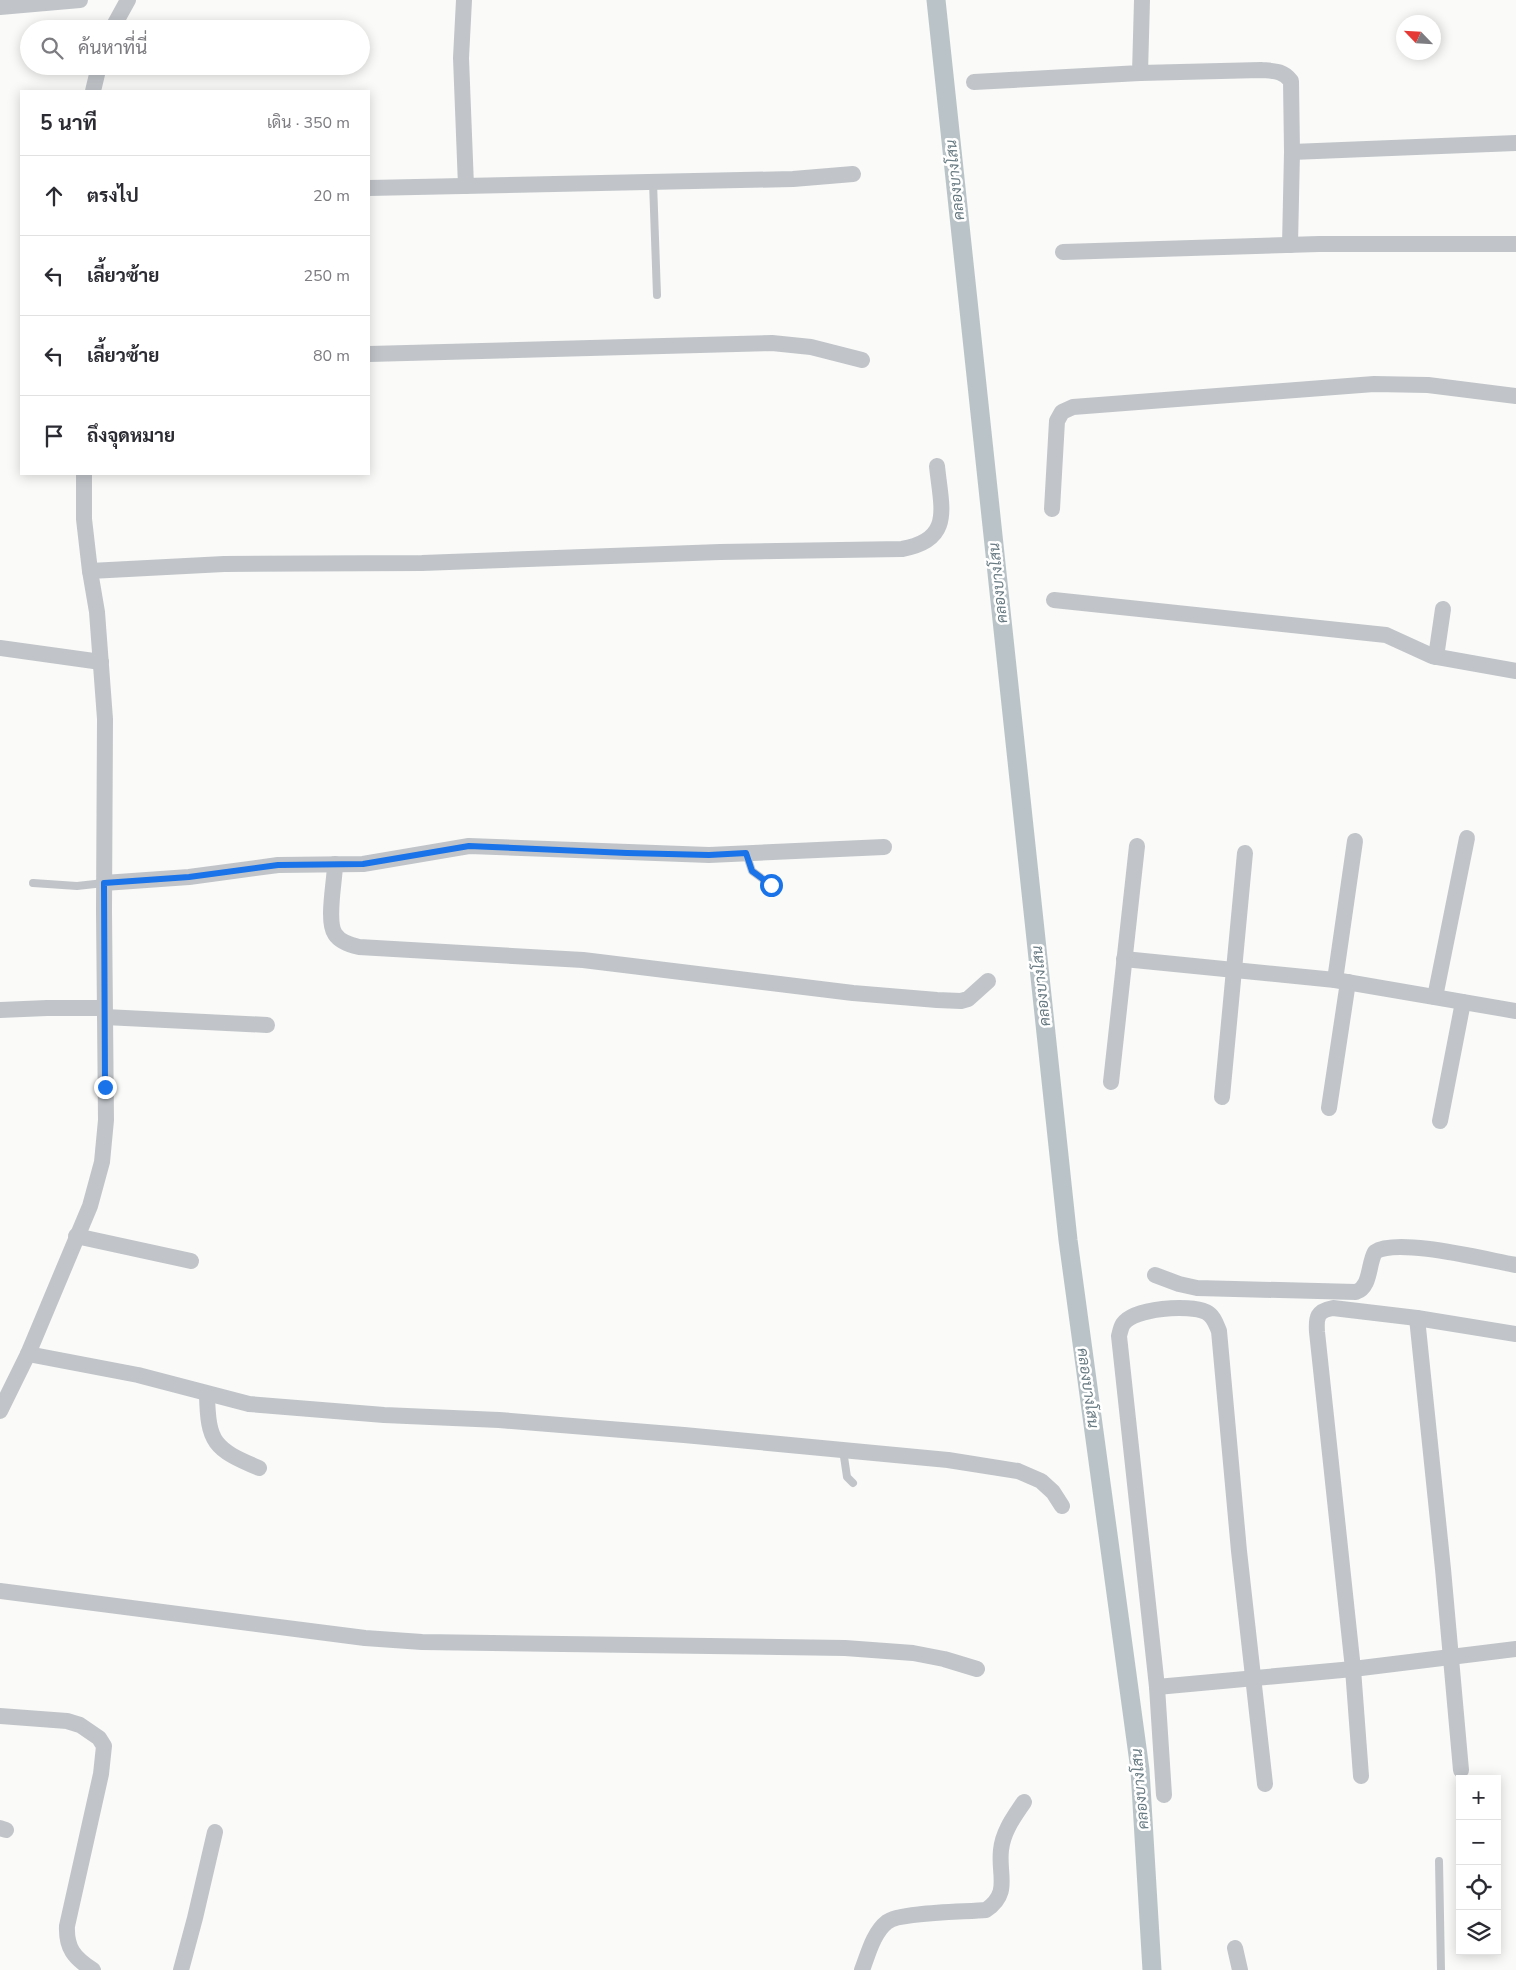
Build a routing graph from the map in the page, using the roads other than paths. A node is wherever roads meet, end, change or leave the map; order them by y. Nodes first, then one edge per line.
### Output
1 (80, 0) edge
2 (128, 0) edge
3 (464, 0) edge
4 (1142, 0) edge
5 (0, 7) edge
6 (117, 20) edge
7 (1140, 73) junction
8 (97, 75) edge
9 (974, 82) dead end
10 (93, 90) edge
11 (1516, 143) edge
12 (1292, 152) junction
13 (853, 174) dead end
14 (653, 182) junction
15 (466, 186) junction
16 (370, 188) edge
17 (1516, 244) edge
18 (1290, 245) junction
19 (1063, 252) dead end
20 (657, 295) dead end
21 (370, 354) edge
22 (862, 360) dead end
23 (1516, 396) edge
24 (937, 466) dead end
25 (84, 475) edge
26 (1052, 509) dead end
27 (90, 571) junction
28 (1054, 600) dead end
29 (1443, 609) dead end
30 (0, 648) edge
31 (1436, 657) junction
32 (101, 662) junction
33 (1516, 671) edge
34 (1467, 838) dead end
35 (1355, 841) dead end
36 (1137, 846) dead end
37 (884, 847) dead end
38 (746, 853) junction
39 (1245, 853) dead end
40 (335, 864) junction
41 (33, 883) dead end
42 (104, 883) junction
43 (771, 885) dead end
44 (1124, 959) junction
45 (1234, 971) junction
46 (988, 981) dead end
47 (1341, 981) junction
48 (1435, 997) junction
49 (1463, 1002) junction
50 (0, 1010) edge
51 (1516, 1011) edge
52 (104, 1012) junction
53 (267, 1025) dead end
54 (1112, 1082) dead end
55 (1222, 1097) dead end
56 (1329, 1108) dead end
57 (1440, 1121) dead end
58 (76, 1236) junction
59 (191, 1260) dead end
60 (1516, 1265) edge
61 (1155, 1275) dead end
62 (1417, 1318) junction
63 (1516, 1334) edge
64 (28, 1354) junction
65 (207, 1394) junction
66 (2, 1403) edge
67 (843, 1450) junction
68 (259, 1468) dead end
69 (853, 1483) dead end
70 (1062, 1506) dead end
71 (0, 1591) edge
72 (1516, 1649) edge
73 (1451, 1656) junction
74 (977, 1669) dead end
75 (1353, 1669) junction
76 (1254, 1678) junction
77 (1157, 1688) junction
78 (0, 1716) edge
79 (1461, 1770) dead end
80 (1361, 1776) dead end
81 (1264, 1784) dead end
82 (1164, 1795) dead end
83 (1024, 1802) dead end
84 (215, 1832) dead end
85 (1439, 1861) dead end
86 (1235, 1948) dead end
87 (93, 1970) edge
88 (181, 1970) edge
89 (862, 1970) edge
90 (1240, 1970) edge
91 (1441, 1970) edge

1 - 5 street
2 - 6 street
3 - 15 street
4 - 7 street
7 - 9 street
7 - 12 street
8 - 10 street
11 - 12 street
12 - 18 street
13 - 14 street
14 - 15 street
14 - 20 lane
15 - 16 street
17 - 18 street
18 - 19 street
21 - 22 street
23 - 26 street
24 - 27 street
25 - 27 street
27 - 32 street
28 - 31 street
29 - 31 street
30 - 32 street
31 - 33 street
32 - 42 street
34 - 48 street
35 - 47 street
36 - 44 street
37 - 38 street
38 - 40 street
38 - 43 lane
39 - 45 street
40 - 42 street
40 - 46 street
41 - 42 lane
42 - 52 street
44 - 45 street
44 - 54 street
45 - 47 street
45 - 55 street
47 - 48 street
47 - 56 street
48 - 49 street
49 - 51 street
49 - 57 street
50 - 52 street
52 - 53 street
52 - 58 street
58 - 59 street
58 - 64 street
60 - 61 street
62 - 63 street
62 - 73 street
62 - 75 street
64 - 65 street
64 - 66 street
65 - 67 street
65 - 68 street
67 - 69 lane
67 - 70 street
71 - 74 street
72 - 73 street
73 - 75 street
73 - 79 street
75 - 76 street
75 - 80 street
76 - 77 street
76 - 77 street
76 - 81 street
77 - 82 street
78 - 87 street
83 - 89 street
84 - 88 street
85 - 91 lane
86 - 90 street

